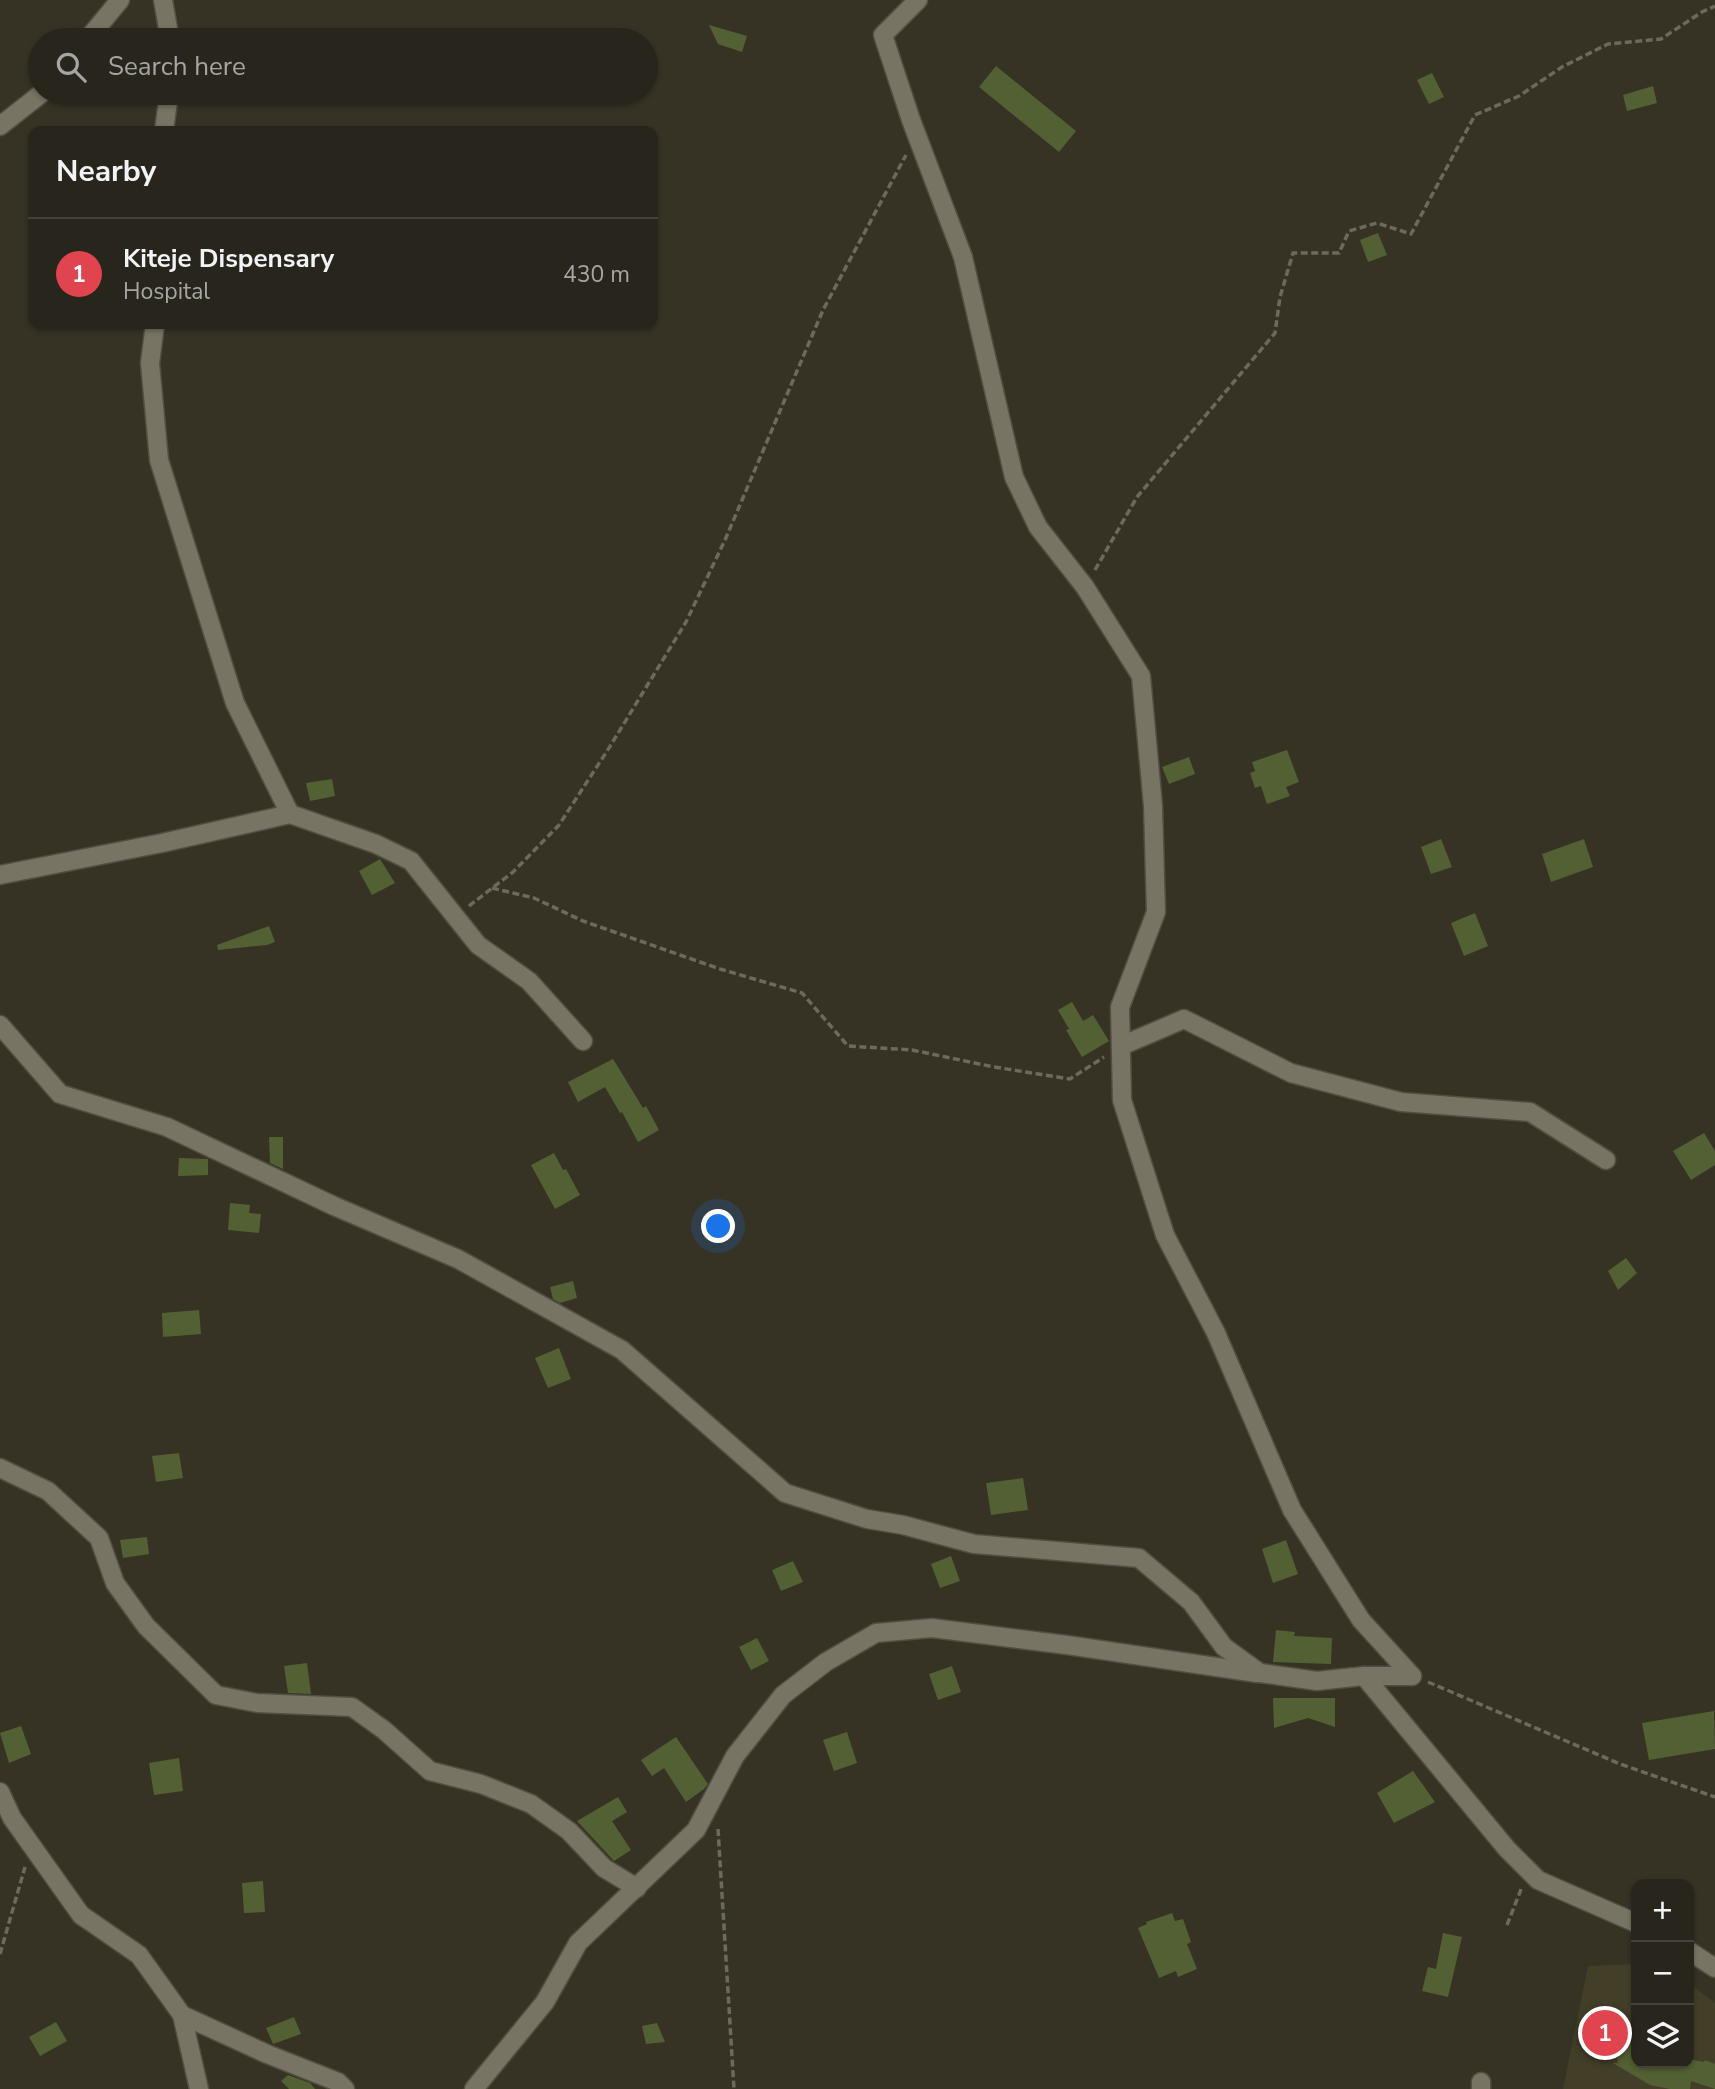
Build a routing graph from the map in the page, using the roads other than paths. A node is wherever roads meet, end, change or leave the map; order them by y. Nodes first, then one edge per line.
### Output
1 (120, 0) edge
2 (163, 0) edge
3 (918, 0) edge
4 (97, 28) edge
5 (168, 28) edge
6 (28, 104) edge
7 (167, 105) edge
8 (0, 126) edge
9 (165, 126) edge
10 (154, 329) edge
11 (290, 814) junction
12 (0, 875) edge
13 (0, 1025) edge
14 (583, 1041) dead end
15 (1121, 1046) junction
16 (1606, 1160) dead end
17 (0, 1468) edge
18 (1260, 1673) junction
19 (1364, 1676) junction
20 (0, 1792) edge
21 (637, 1888) junction
22 (1631, 1921) edge
23 (1694, 1954) edge
24 (1715, 1968) edge
25 (182, 2014) junction
26 (200, 2089) edge
27 (345, 2089) edge
28 (474, 2089) edge

1 - 4 street
2 - 5 street
3 - 15 street
6 - 8 street
7 - 9 street
10 - 11 street
11 - 12 street
11 - 14 street
13 - 18 street
15 - 16 street
15 - 19 street
17 - 21 street
18 - 19 street
18 - 21 street
19 - 22 street
20 - 25 street
21 - 28 street
23 - 24 street
25 - 26 street
25 - 27 street

